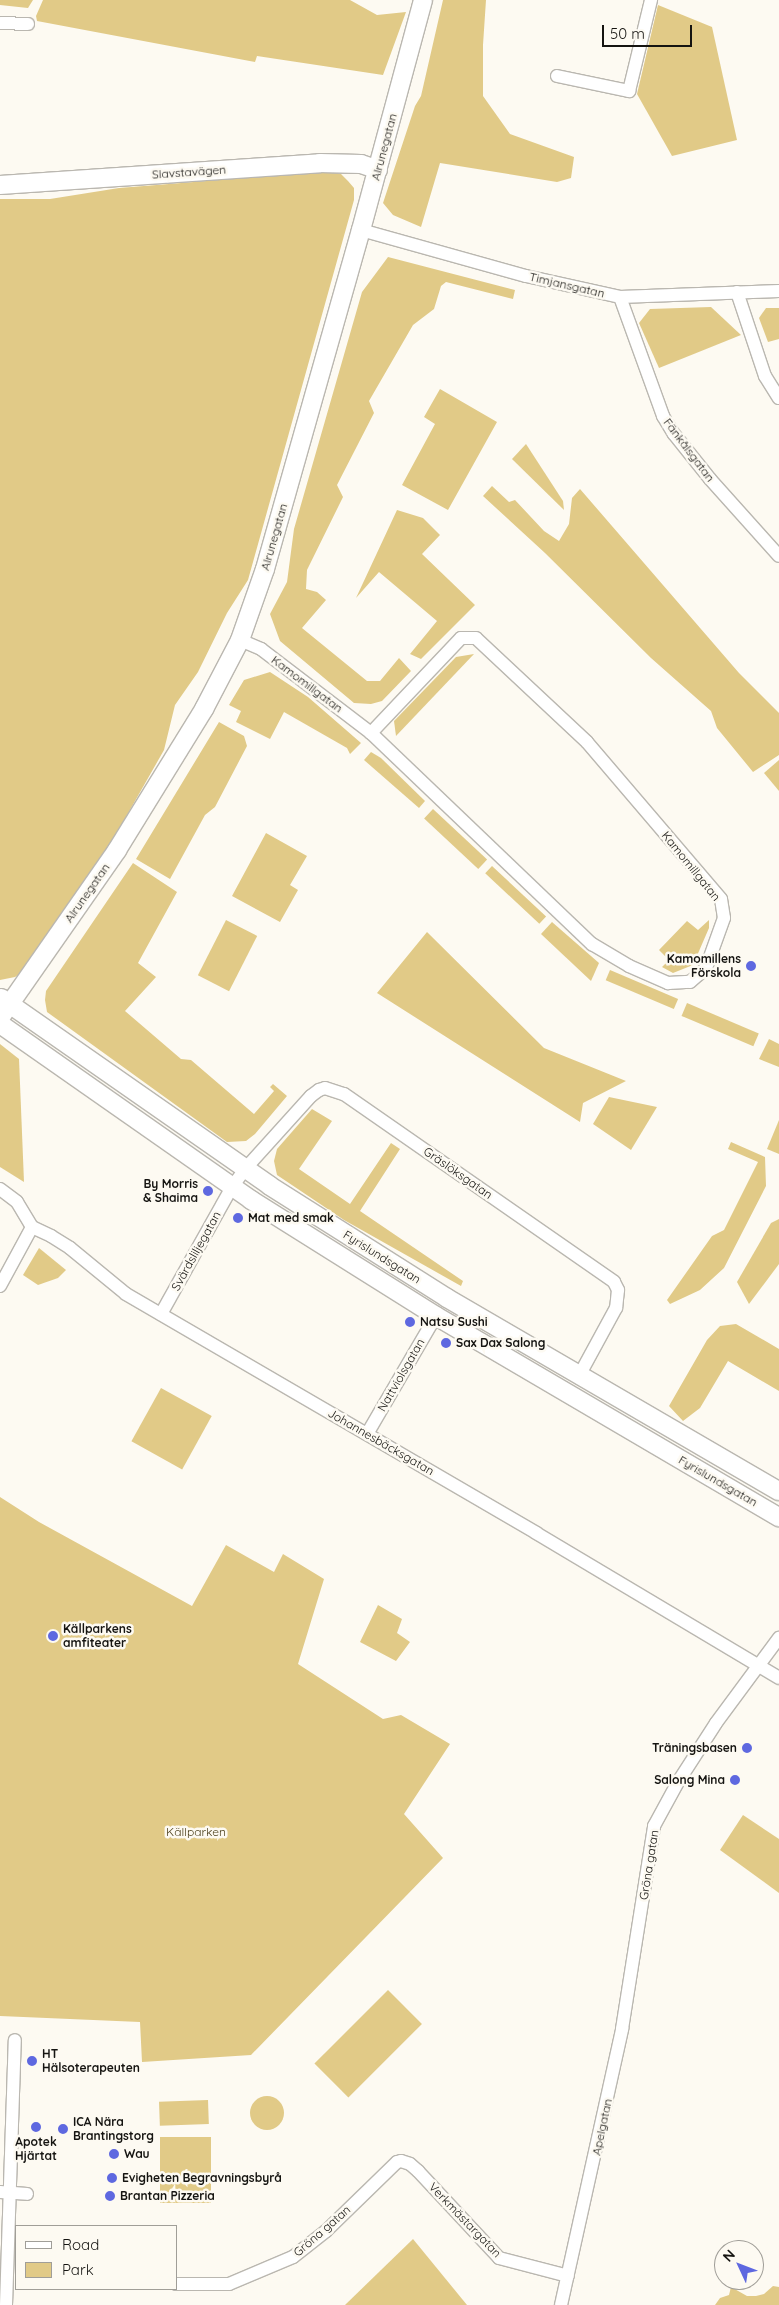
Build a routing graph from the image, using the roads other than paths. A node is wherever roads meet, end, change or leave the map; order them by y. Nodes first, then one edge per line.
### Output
1 (424, 0) edge
2 (651, 0) edge
3 (0, 24) edge
4 (28, 24) dead end
5 (557, 76) dead end
6 (378, 170) junction
7 (0, 185) edge
8 (361, 230) junction
9 (737, 292) junction
10 (779, 292) edge
11 (620, 297) junction
12 (779, 398) edge
13 (779, 556) edge
14 (240, 640) junction
15 (371, 733) junction
16 (3, 1007) edge
17 (0, 1024) edge
18 (245, 1169) junction
19 (232, 1187) junction
20 (0, 1189) edge
21 (32, 1227) junction
22 (0, 1286) edge
23 (161, 1314) junction
24 (436, 1316) junction
25 (579, 1376) junction
26 (367, 1434) junction
27 (779, 1491) edge
28 (779, 1517) edge
29 (779, 1638) edge
30 (758, 1666) junction
31 (779, 1678) edge
32 (636, 1948) joint
33 (15, 2040) dead end
34 (397, 2162) joint
35 (6, 2192) edge
36 (27, 2194) dead end
37 (568, 2276) junction
38 (11, 2282) edge
39 (178, 2284) edge
40 (6, 2305) edge
41 (561, 2305) edge

1 - 6 main road, Alrunegatan
2 - 5 street
3 - 4 street
6 - 7 main road, Slavstavägen
6 - 8 main road, Alrunegatan
8 - 11 street, Timjansgatan
8 - 14 main road, Alrunegatan
9 - 10 street, Timjansgatan
9 - 11 street, Timjansgatan
9 - 12 street
11 - 13 street, Fänkålsgatan
14 - 15 street, Kamomillgatan
14 - 16 main road, Alrunegatan
15 - 15 street, Kamomillgatan
16 - 18 main road, Fyrislundsgatan
17 - 19 main road, Fyrislundsgatan
18 - 19 street, Gräslöksgatan
18 - 25 main road, Fyrislundsgatan
18 - 25 street, Gräslöksgatan
19 - 23 street, Svärdsliljegatan
19 - 24 main road, Fyrislundsgatan
20 - 21 street
21 - 22 street
21 - 23 street, Johannesbäcksgatan
23 - 26 street, Johannesbäcksgatan
24 - 26 street, Nattviolsgatan
24 - 28 main road, Fyrislundsgatan
25 - 27 main road, Fyrislundsgatan
26 - 30 street, Johannesbäcksgatan
29 - 30 street, Gröna gatan
30 - 31 street, Johannesbäcksgatan
30 - 32 street, Gröna gatan
32 - 37 street, Apelgatan
33 - 35 street
34 - 37 street, Verkmästargatan
34 - 39 street, Gröna gatan
35 - 36 street
35 - 38 street
37 - 41 street, Apelgatan
38 - 40 street

